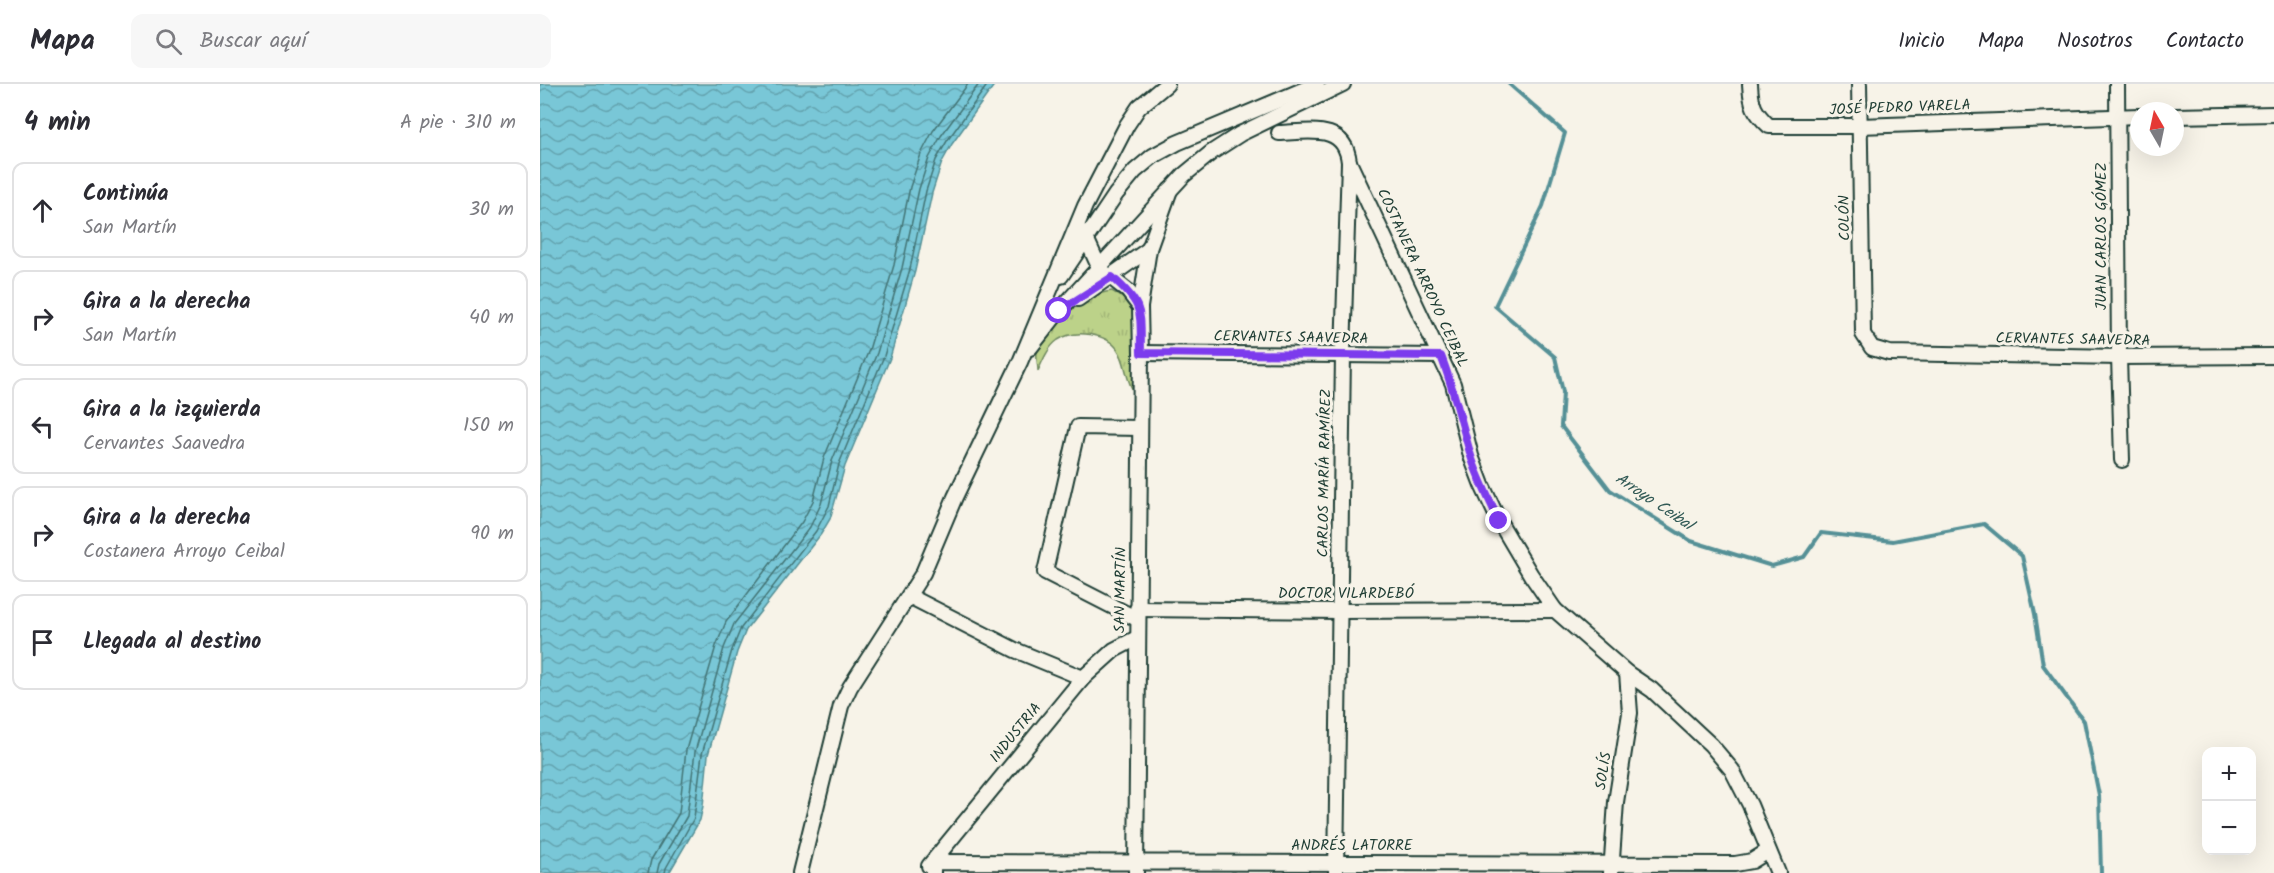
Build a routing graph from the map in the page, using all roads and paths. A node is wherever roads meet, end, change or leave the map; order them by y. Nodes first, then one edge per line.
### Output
1 (1167, 84) edge
2 (1317, 84) edge
3 (1343, 84) edge
4 (1750, 84) edge
5 (1859, 84) edge
6 (2117, 84) edge
7 (2274, 114) edge
8 (2130, 116) edge
9 (2184, 116) edge
10 (2117, 117) junction
11 (1860, 126) junction
12 (1280, 133) dead end
13 (1349, 162) junction
14 (1170, 190) junction
15 (1085, 206) junction
16 (1086, 238) junction
17 (1149, 249) junction
18 (1106, 273) junction
19 (1044, 302) junction
20 (1140, 307) junction
21 (1872, 348) joint
22 (1141, 353) junction
23 (1343, 354) junction
24 (1441, 356) junction
25 (2274, 356) edge
26 (2119, 357) junction
27 (1020, 362) junction
28 (1140, 428) junction
29 (2122, 460) dead end
30 (909, 596) junction
31 (1555, 610) junction
32 (1341, 611) junction
33 (1137, 614) junction
34 (1137, 638) junction
35 (1627, 673) junction
36 (1083, 678) junction
37 (1768, 851) junction
38 (1336, 867) edge
39 (1136, 868) edge
40 (930, 869) edge
41 (1611, 869) edge
42 (800, 873) edge
43 (1778, 873) edge

1 - 15 street
2 - 16 street
3 - 14 street
4 - 11 street, JOSÉ PEDRO VARELA
5 - 11 street, COLÓN
6 - 10 street, JUAN CARLOS GÓMEZ
7 - 9 street
8 - 10 street, JOSÉ PEDRO VARELA
10 - 11 street, JOSÉ PEDRO VARELA
10 - 26 street, JUAN CARLOS GÓMEZ
11 - 21 street, COLÓN
12 - 13 street, CARLOS MARÍA RAMÍREZ
13 - 23 street, CARLOS MARÍA RAMÍREZ
13 - 24 street, COSTANERA ARROYO CEIBAL
14 - 17 street, SAN MARTÍN
14 - 18 street
15 - 16 street
15 - 19 street
16 - 18 street
16 - 19 street
17 - 18 street
17 - 20 street, SAN MARTÍN
18 - 20 street
18 - 27 street
19 - 27 street
20 - 22 street, SAN MARTÍN
21 - 26 street, CERVANTES SAAVEDRA
22 - 23 street, CERVANTES SAAVEDRA
22 - 28 street, SAN MARTÍN
23 - 24 street, CERVANTES SAAVEDRA
23 - 32 street, CARLOS MARÍA RAMÍREZ
24 - 31 street, COSTANERA ARROYO CEIBAL
25 - 26 street, CERVANTES SAAVEDRA
26 - 29 street, JUAN CARLOS GÓMEZ
27 - 30 street
28 - 33 street, SAN MARTÍN
28 - 33 street
30 - 36 street
30 - 42 street
31 - 32 street, DOCTOR VILARDEBÓ
31 - 35 street, COSTANERA ARROYO CEIBAL
32 - 33 street, DOCTOR VILARDEBÓ
32 - 38 street, CARLOS MARÍA RAMÍREZ
33 - 34 street, SAN MARTÍN
34 - 36 street, INDUSTRIA
34 - 39 street, SAN MARTÍN
35 - 37 street, COSTANERA ARROYO CEIBAL
35 - 41 street, SOLÍS
36 - 40 street, INDUSTRIA
37 - 41 street, ANDRÉS LATORRE
37 - 43 street, COSTANERA ARROYO CEIBAL
38 - 39 street, ANDRÉS LATORRE
38 - 41 street, ANDRÉS LATORRE
39 - 40 street, ANDRÉS LATORRE

